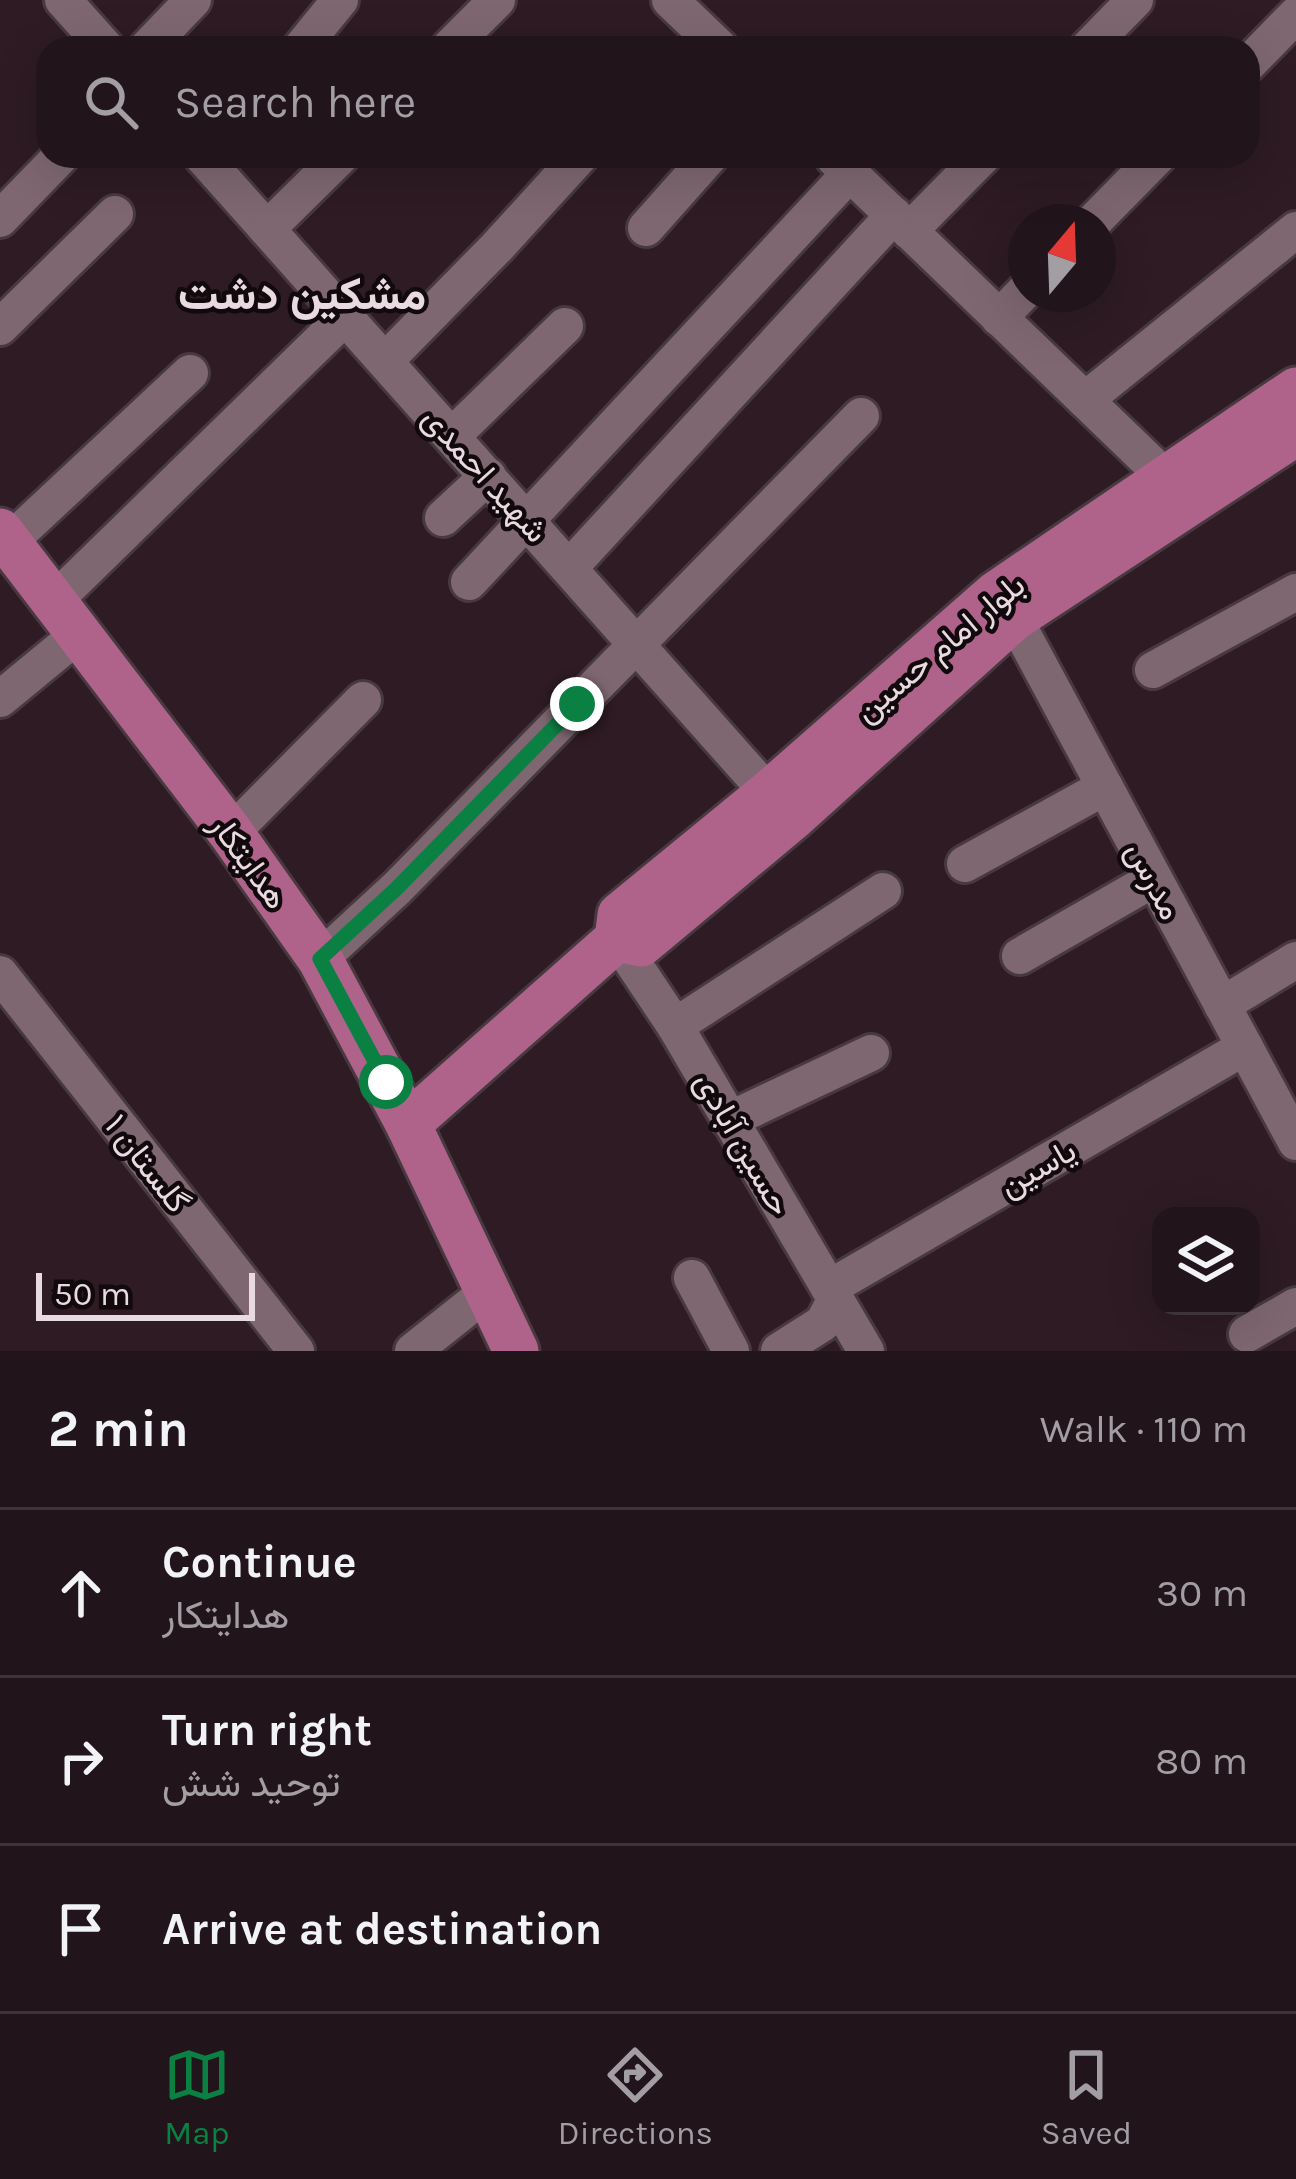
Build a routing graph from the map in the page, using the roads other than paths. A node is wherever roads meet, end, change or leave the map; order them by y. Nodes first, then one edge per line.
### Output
1 (63, 0) edge
2 (193, 0) edge
3 (340, 0) edge
4 (497, 0) edge
5 (670, 0) edge
6 (1135, 0) edge
7 (1296, 15) edge
8 (95, 36) edge
9 (158, 36) edge
10 (312, 36) edge
11 (461, 36) edge
12 (696, 36) edge
13 (1100, 36) edge
14 (1260, 52) edge
15 (49, 168) edge
16 (216, 168) edge
17 (329, 168) edge
18 (569, 168) edge
19 (699, 168) edge
20 (838, 168) edge
21 (844, 168) edge
22 (967, 168) edge
23 (1146, 168) edge
24 (1111, 204) edge
25 (115, 214) dead end
26 (0, 219) edge
27 (901, 223) junction
28 (646, 228) dead end
29 (267, 229) junction
30 (1296, 230) edge
31 (1008, 309) edge
32 (345, 317) junction
33 (999, 318) junction
34 (565, 326) dead end
35 (0, 327) edge
36 (385, 361) junction
37 (190, 373) dead end
38 (1296, 390) edge
39 (1085, 400) junction
40 (861, 416) dead end
41 (1296, 433) edge
42 (452, 436) junction
43 (488, 476) junction
44 (1179, 488) junction
45 (443, 518) dead end
46 (527, 520) junction
47 (4, 537) edge
48 (570, 568) junction
49 (469, 582) dead end
50 (1296, 592) edge
51 (1005, 606) junction
52 (67, 617) junction
53 (637, 643) junction
54 (1154, 670) dead end
55 (0, 700) edge
56 (363, 700) dead end
57 (1105, 787) junction
58 (780, 806) junction
59 (231, 833) junction
60 (965, 864) dead end
61 (1154, 879) junction
62 (883, 891) dead end
63 (617, 939) junction
64 (1020, 956) dead end
65 (320, 959) junction
66 (1296, 961) edge
67 (0, 974) edge
68 (1222, 1004) junction
69 (675, 1025) junction
70 (1245, 1046) junction
71 (871, 1053) dead end
72 (729, 1120) junction
73 (409, 1124) junction
74 (1296, 1142) edge
75 (692, 1278) dead end
76 (486, 1292) junction
77 (832, 1294) junction
78 (1296, 1306) edge
79 (1247, 1334) dead end
80 (296, 1351) edge
81 (413, 1351) edge
82 (516, 1351) edge
83 (731, 1351) edge
84 (779, 1351) edge
85 (866, 1351) edge

1 - 8 street
2 - 9 street
3 - 10 street
4 - 11 street
5 - 12 street
6 - 13 street
7 - 14 street
15 - 26 street
16 - 29 street, شهید احمدی
17 - 29 street
18 - 36 street
19 - 28 street
20 - 46 street
21 - 27 street
22 - 27 street
23 - 24 street
25 - 35 street
27 - 33 street
27 - 48 street
29 - 32 street, شهید احمدی
30 - 39 street
31 - 33 street
32 - 36 street, شهید احمدی
32 - 52 street
33 - 39 street
34 - 42 street
36 - 42 street, شهید احمدی
37 - 47 street
38 - 44 main road, بلوار امام حسین
39 - 44 street
40 - 53 street
41 - 44 main road, بلوار امام حسین
42 - 43 street, شهید احمدی
43 - 45 street
43 - 46 street, شهید احمدی
44 - 51 main road, بلوار امام حسین
46 - 48 street, شهید احمدی
46 - 49 street
47 - 52 main road, هدایتکار
48 - 53 street, شهید احمدی
50 - 54 street
51 - 57 street, مدرس
51 - 58 main road, بلوار امام حسین
52 - 55 street
52 - 59 main road, هدایتکار
53 - 58 street, شهید احمدی
53 - 65 street
56 - 59 street
57 - 60 street
57 - 61 street, مدرس
58 - 63 main road, بلوار امام حسین
59 - 65 main road, هدایتکار
61 - 64 street
61 - 68 street, مدرس
62 - 69 street
63 - 69 street, حسین آبادی
63 - 73 main road, بلوار امام حسین
65 - 73 main road, هدایتکار
66 - 68 street
67 - 80 street, گلستان ۱
68 - 70 street, مدرس
69 - 72 street, حسین آبادی
70 - 74 street, مدرس
70 - 77 street, یاسین
71 - 72 street
72 - 77 street, حسین آبادی
73 - 76 main road, هدایتکار
75 - 83 street
76 - 81 street
76 - 82 main road, هدایتکار
77 - 84 street, یاسین
77 - 85 street, حسین آبادی
78 - 79 street

